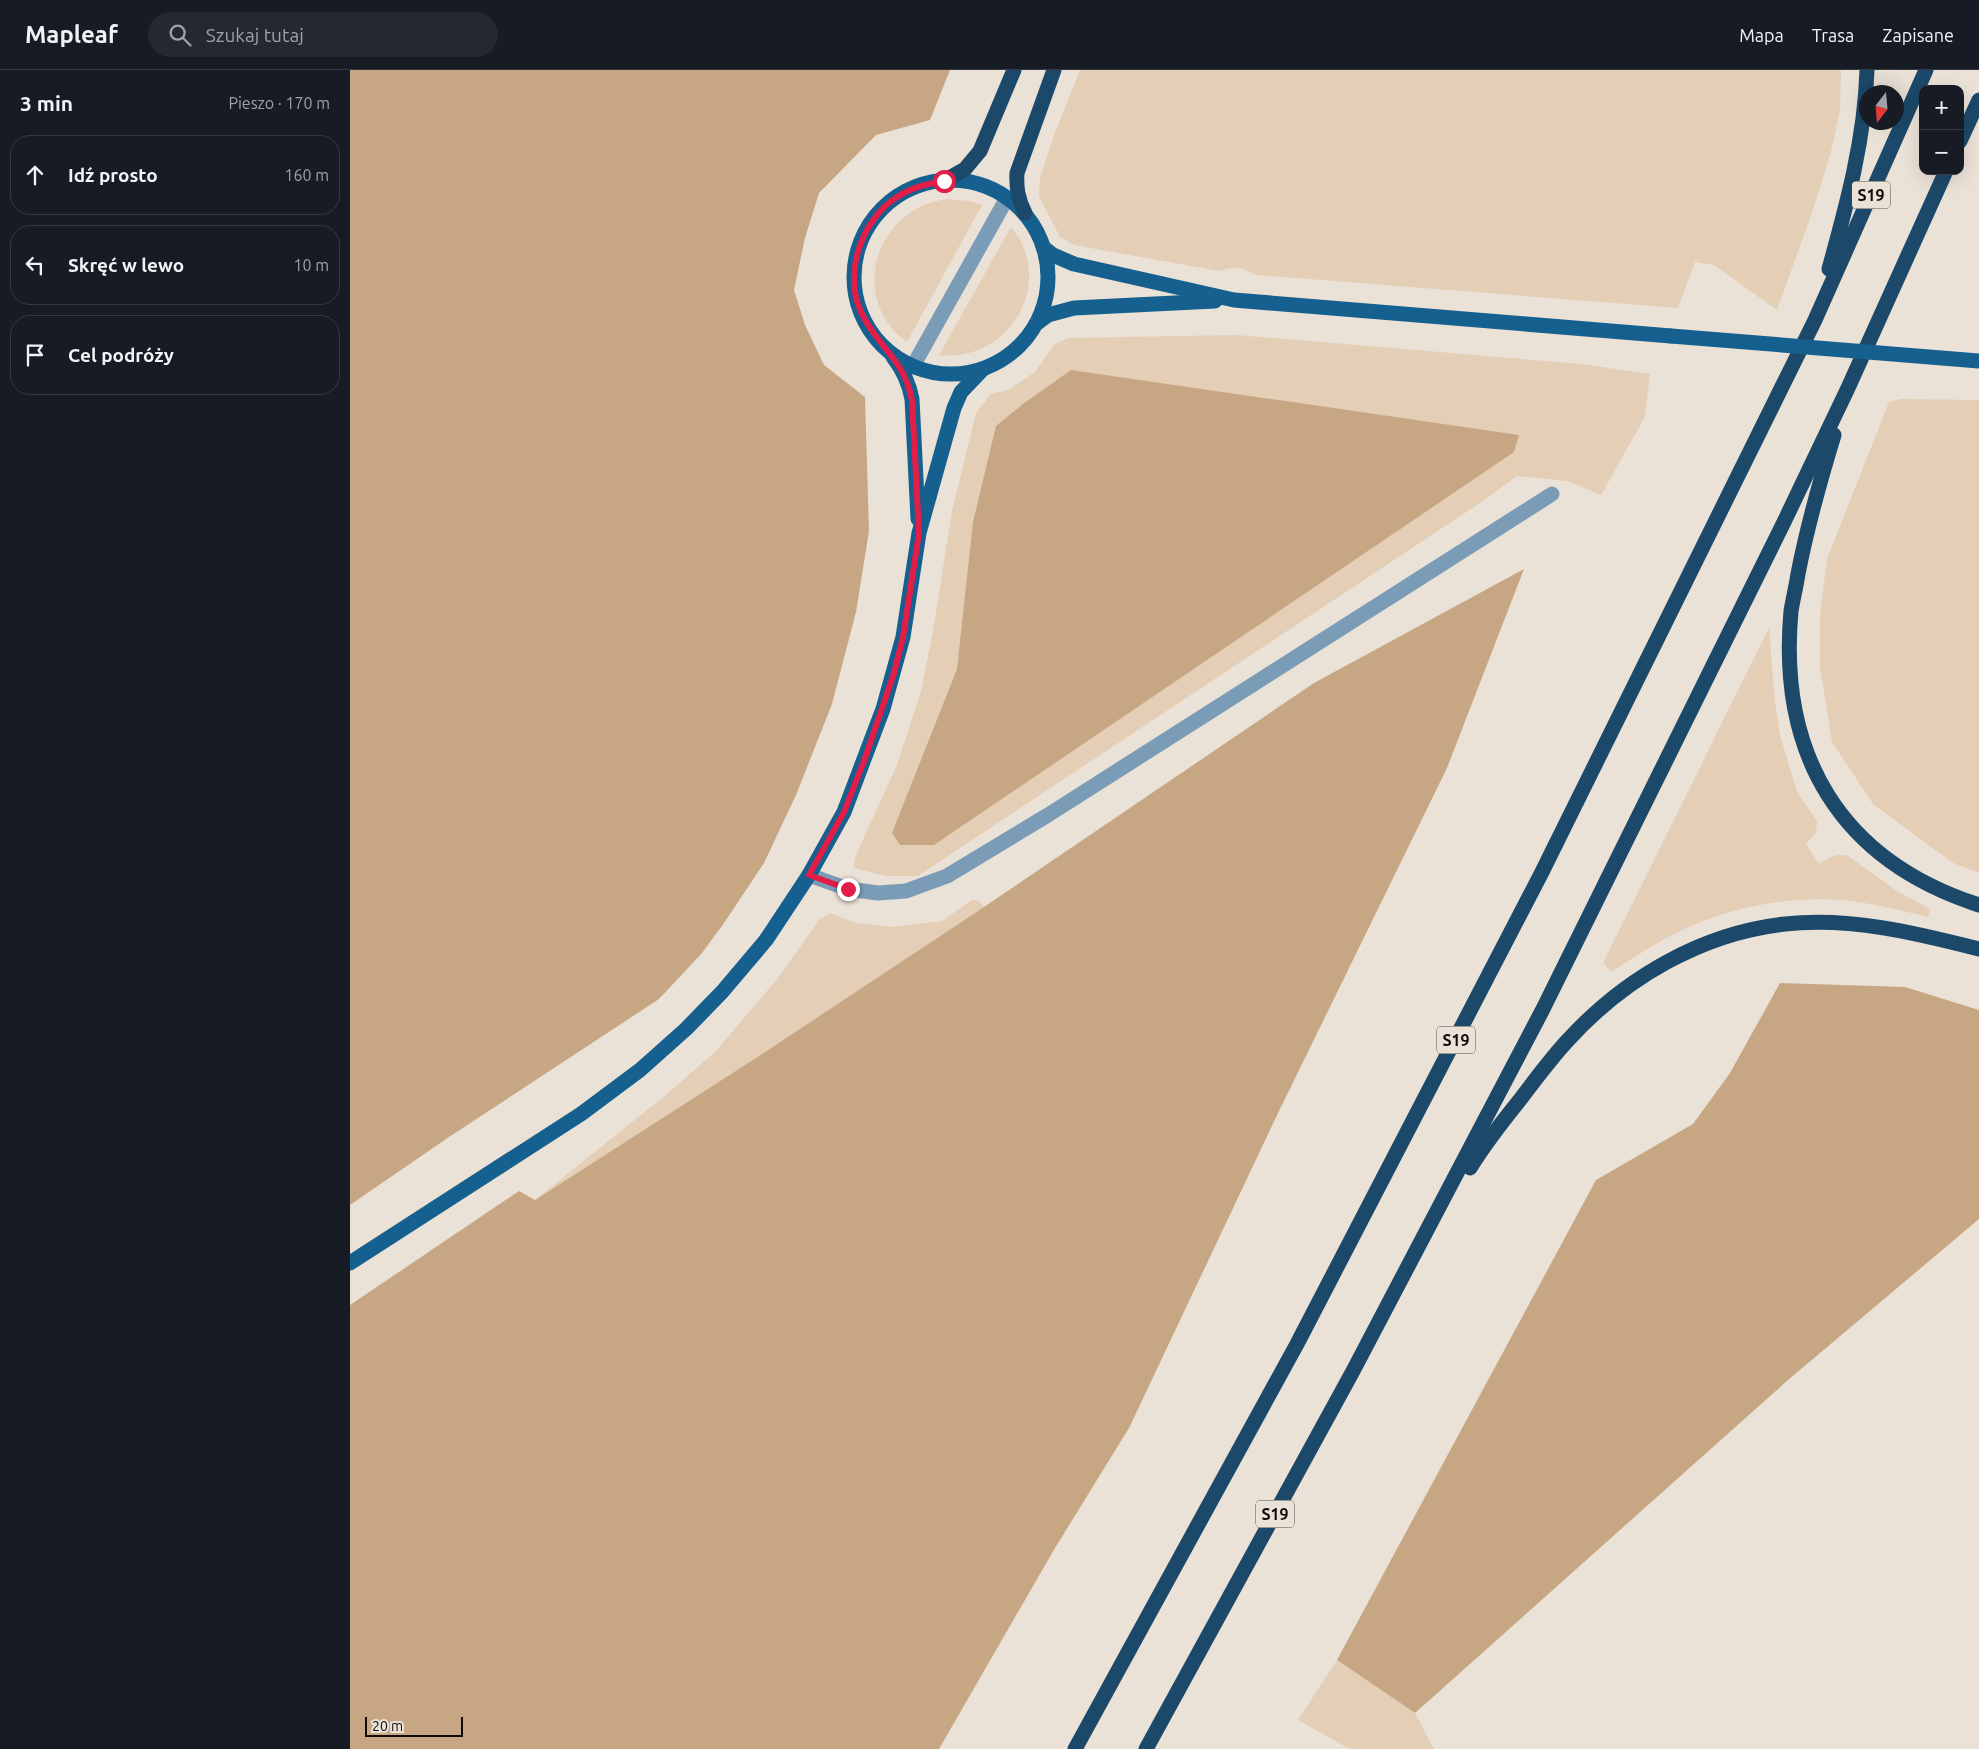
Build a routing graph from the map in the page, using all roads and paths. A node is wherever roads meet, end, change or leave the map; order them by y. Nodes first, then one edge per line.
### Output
1 (1014, 70) edge
2 (1054, 70) edge
3 (1867, 70) edge
4 (1926, 70) edge
5 (1979, 100) edge
6 (1964, 132) edge
7 (1944, 175) edge
8 (944, 181) junction
9 (1007, 198) junction
10 (1025, 214) junction
11 (1043, 246) junction
12 (1234, 300) junction
13 (1815, 320) junction
14 (1036, 324) junction
15 (888, 351) junction
16 (1979, 361) edge
17 (913, 366) junction
18 (983, 369) junction
19 (1848, 388) junction
20 (1552, 494) dead end
21 (919, 533) junction
22 (809, 875) junction
23 (1979, 905) edge
24 (1979, 949) edge
25 (350, 1263) edge
26 (1403, 1278) junction
27 (1075, 1749) edge
28 (1146, 1749) edge

1 - 8 highway
2 - 10 highway
3 - 13 highway
4 - 13 highway, S19
5 - 6 highway
7 - 19 highway, S19
8 - 9 main road
8 - 15 main road
9 - 10 main road
9 - 17 lane
10 - 11 main road
11 - 12 main road
11 - 14 main road
12 - 14 main road
12 - 16 main road, bridge
13 - 27 highway, S19
14 - 18 main road
15 - 17 main road
15 - 21 main road
17 - 18 main road
18 - 21 main road
19 - 23 highway
19 - 26 highway, S19
20 - 22 lane
21 - 22 main road
22 - 25 main road
24 - 26 highway
26 - 28 highway, S19

